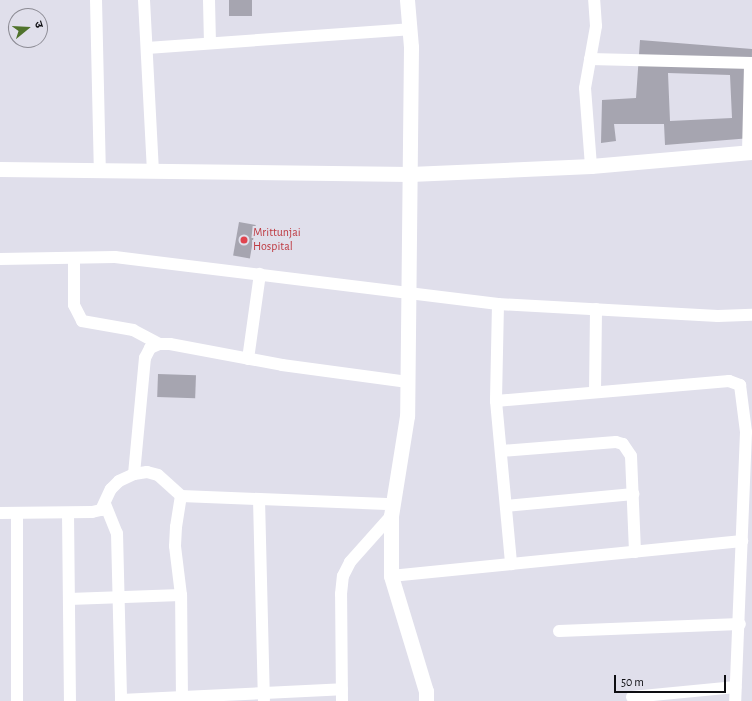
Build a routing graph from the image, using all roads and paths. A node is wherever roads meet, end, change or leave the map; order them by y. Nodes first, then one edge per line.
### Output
1 (96, 0) edge
2 (144, 0) edge
3 (208, 0) edge
4 (407, 0) edge
5 (594, 0) edge
6 (409, 29) junction
7 (210, 43) junction
8 (146, 48) junction
9 (590, 58) junction
10 (751, 63) edge
11 (750, 152) edge
12 (591, 166) junction
13 (0, 169) edge
14 (100, 170) junction
15 (153, 171) junction
16 (410, 174) junction
17 (74, 258) junction
18 (0, 259) edge
19 (260, 274) junction
20 (408, 291) junction
21 (498, 304) junction
22 (596, 309) junction
23 (752, 315) edge
24 (159, 344) junction
25 (248, 359) junction
26 (408, 382) junction
27 (595, 392) junction
28 (496, 401) junction
29 (749, 431) edge
30 (501, 451) junction
31 (134, 474) junction
32 (633, 494) junction
33 (181, 496) junction
34 (259, 499) junction
35 (105, 504) junction
36 (506, 506) junction
37 (392, 510) junction
38 (0, 513) edge
39 (17, 513) junction
40 (68, 513) junction
41 (742, 541) junction
42 (635, 552) junction
43 (747, 562) edge
44 (511, 564) junction
45 (391, 576) junction
46 (181, 595) junction
47 (119, 597) junction
48 (69, 599) junction
49 (740, 624) junction
50 (559, 631) dead end
51 (736, 687) junction
52 (342, 688) junction
53 (264, 697) edge
54 (632, 697) dead end
55 (182, 699) edge
56 (17, 701) edge
57 (70, 701) edge
58 (121, 701) edge
59 (342, 701) edge
60 (426, 701) edge
61 (735, 701) edge

1 - 14 street
2 - 8 street
3 - 7 street
4 - 6 street
5 - 9 street
6 - 7 street
6 - 16 street
7 - 8 street
8 - 15 street
9 - 10 street
9 - 12 street
10 - 11 street
11 - 12 street
12 - 16 street
13 - 14 street
14 - 15 street
15 - 16 street
16 - 20 street
17 - 18 street
17 - 19 street
17 - 24 street
19 - 20 street
19 - 25 street
20 - 21 street
20 - 26 street
21 - 22 street
21 - 28 street
22 - 23 street
22 - 27 street
24 - 25 street
24 - 31 street
25 - 26 street
26 - 37 street
27 - 28 street
27 - 29 street
28 - 30 street
29 - 41 street
30 - 32 street
30 - 36 street
31 - 33 street
31 - 35 street
32 - 36 street
32 - 42 street
33 - 34 street
33 - 46 street
34 - 37 street
34 - 53 street
35 - 40 street
35 - 47 street
36 - 44 street
37 - 45 street
37 - 52 street
38 - 39 street
39 - 40 street
39 - 56 street
40 - 48 street
41 - 42 street
41 - 43 street
42 - 44 street
43 - 49 street
44 - 45 street
45 - 60 street
46 - 47 street
46 - 55 street
47 - 48 street
47 - 58 street
48 - 57 street
49 - 50 street
49 - 51 street
51 - 54 street
51 - 61 street
52 - 53 street
52 - 59 street
53 - 55 street
55 - 58 street

